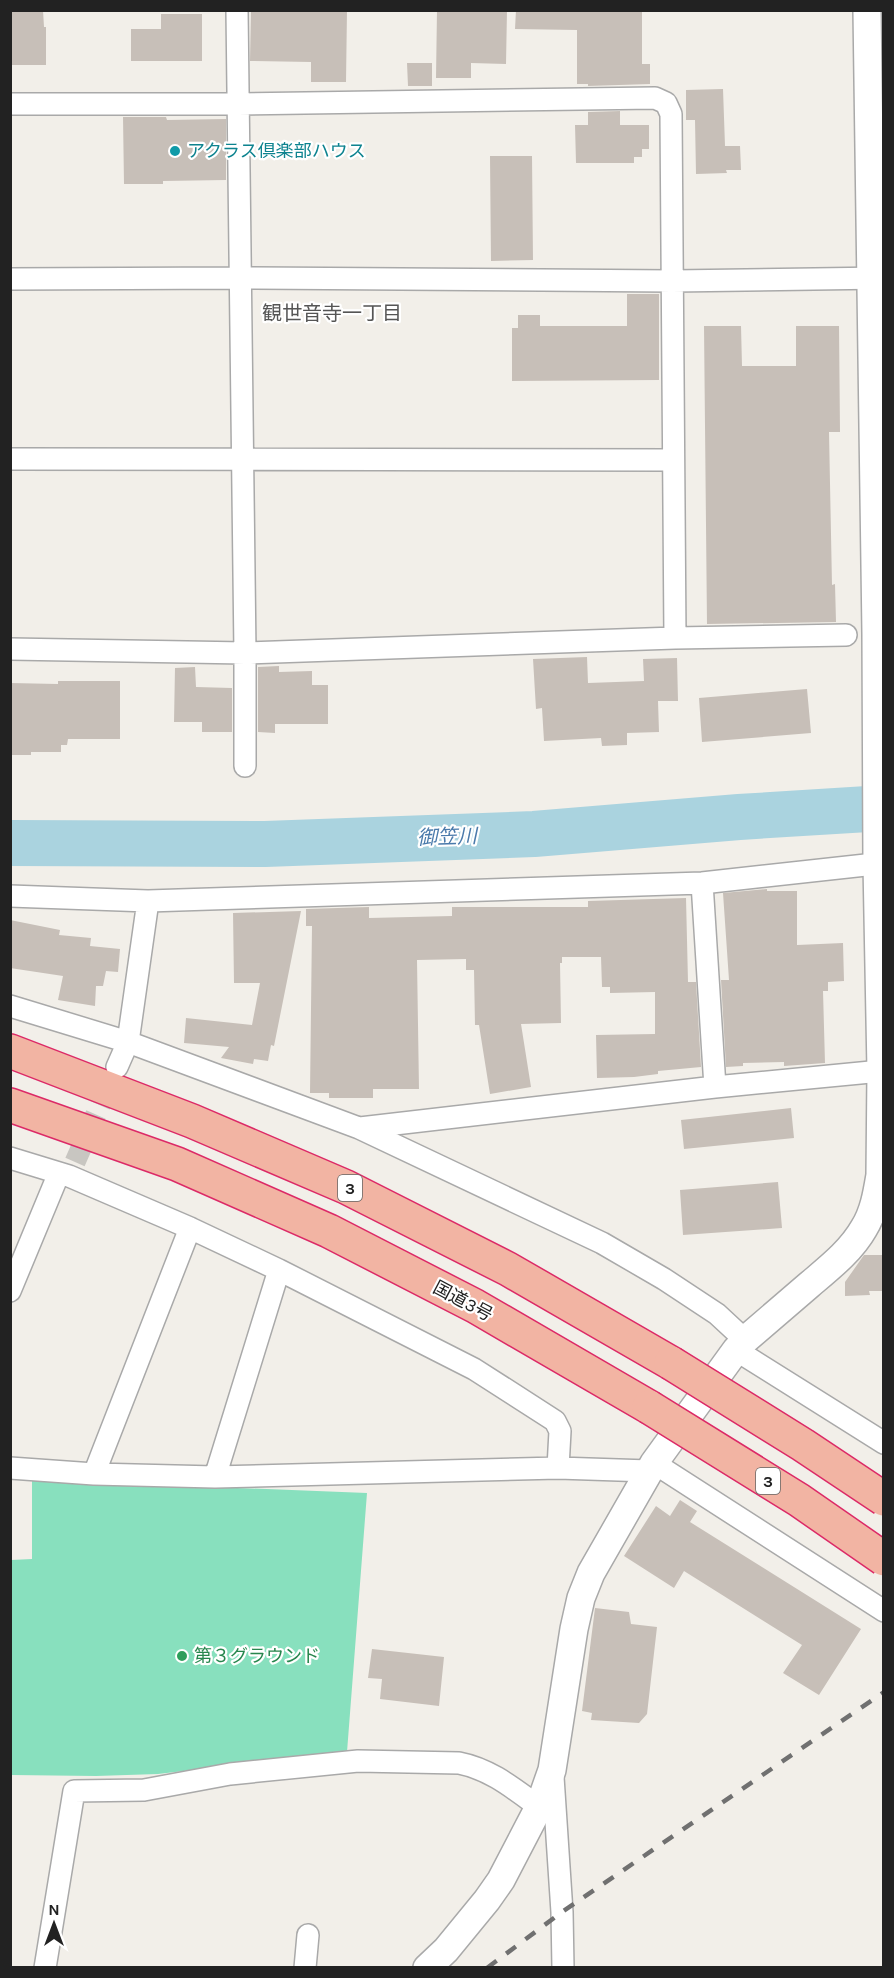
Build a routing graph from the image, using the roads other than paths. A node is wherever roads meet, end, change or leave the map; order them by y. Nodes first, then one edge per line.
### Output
1 (237, 10) edge
2 (867, 10) edge
3 (10, 104) edge
4 (238, 105) junction
5 (241, 278) junction
6 (877, 278) edge
7 (10, 279) edge
8 (673, 281) junction
9 (10, 459) edge
10 (242, 459) junction
11 (673, 460) junction
12 (846, 634) dead end
13 (675, 638) junction
14 (10, 649) edge
15 (245, 653) junction
16 (245, 766) dead end
17 (879, 861) edge
18 (702, 883) junction
19 (10, 896) edge
20 (148, 901) junction
21 (10, 1006) edge
22 (128, 1042) junction
23 (10, 1051) edge
24 (117, 1067) tunnel mouth
25 (881, 1071) junction
26 (715, 1087) junction
27 (10, 1105) edge
28 (359, 1128) junction
29 (10, 1158) edge
30 (68, 1170) junction
31 (878, 1209) edge
32 (190, 1228) junction
33 (279, 1270) junction
34 (10, 1291) edge
35 (741, 1345) junction
36 (884, 1443) edge
37 (652, 1467) junction
38 (10, 1468) edge
39 (558, 1468) junction
40 (94, 1473) junction
41 (215, 1477) junction
42 (884, 1499) edge
43 (884, 1559) edge
44 (884, 1611) edge
45 (552, 1770) junction
46 (539, 1807) junction
47 (308, 1935) dead end
48 (45, 1968) edge
49 (305, 1968) edge
50 (427, 1968) edge
51 (563, 1968) edge

1 - 4 street
2 - 6 street
3 - 4 street
4 - 5 street
4 - 8 street
5 - 7 street
5 - 8 street
5 - 10 street
6 - 8 street
6 - 17 street
8 - 11 street
9 - 10 street
10 - 11 street
10 - 15 street
11 - 13 street
12 - 13 street
13 - 15 street
14 - 15 street
15 - 16 street
17 - 18 street
17 - 25 street
18 - 20 street
18 - 26 street
19 - 20 street
20 - 22 street
21 - 22 street
22 - 24 street
22 - 28 street
23 - 42 highway, 3, bridge
25 - 26 street
25 - 31 street
26 - 28 street
27 - 43 highway, 国道3号 / 3, bridge
28 - 35 street
29 - 30 street
30 - 32 street
30 - 34 street
31 - 35 street
32 - 33 street
32 - 40 street
33 - 39 street
33 - 41 street
35 - 36 street
35 - 37 street
37 - 39 street
37 - 44 street
37 - 45 street
38 - 40 street
39 - 41 street
40 - 41 street
45 - 46 street
45 - 51 street
46 - 48 street
46 - 50 street
47 - 49 street

